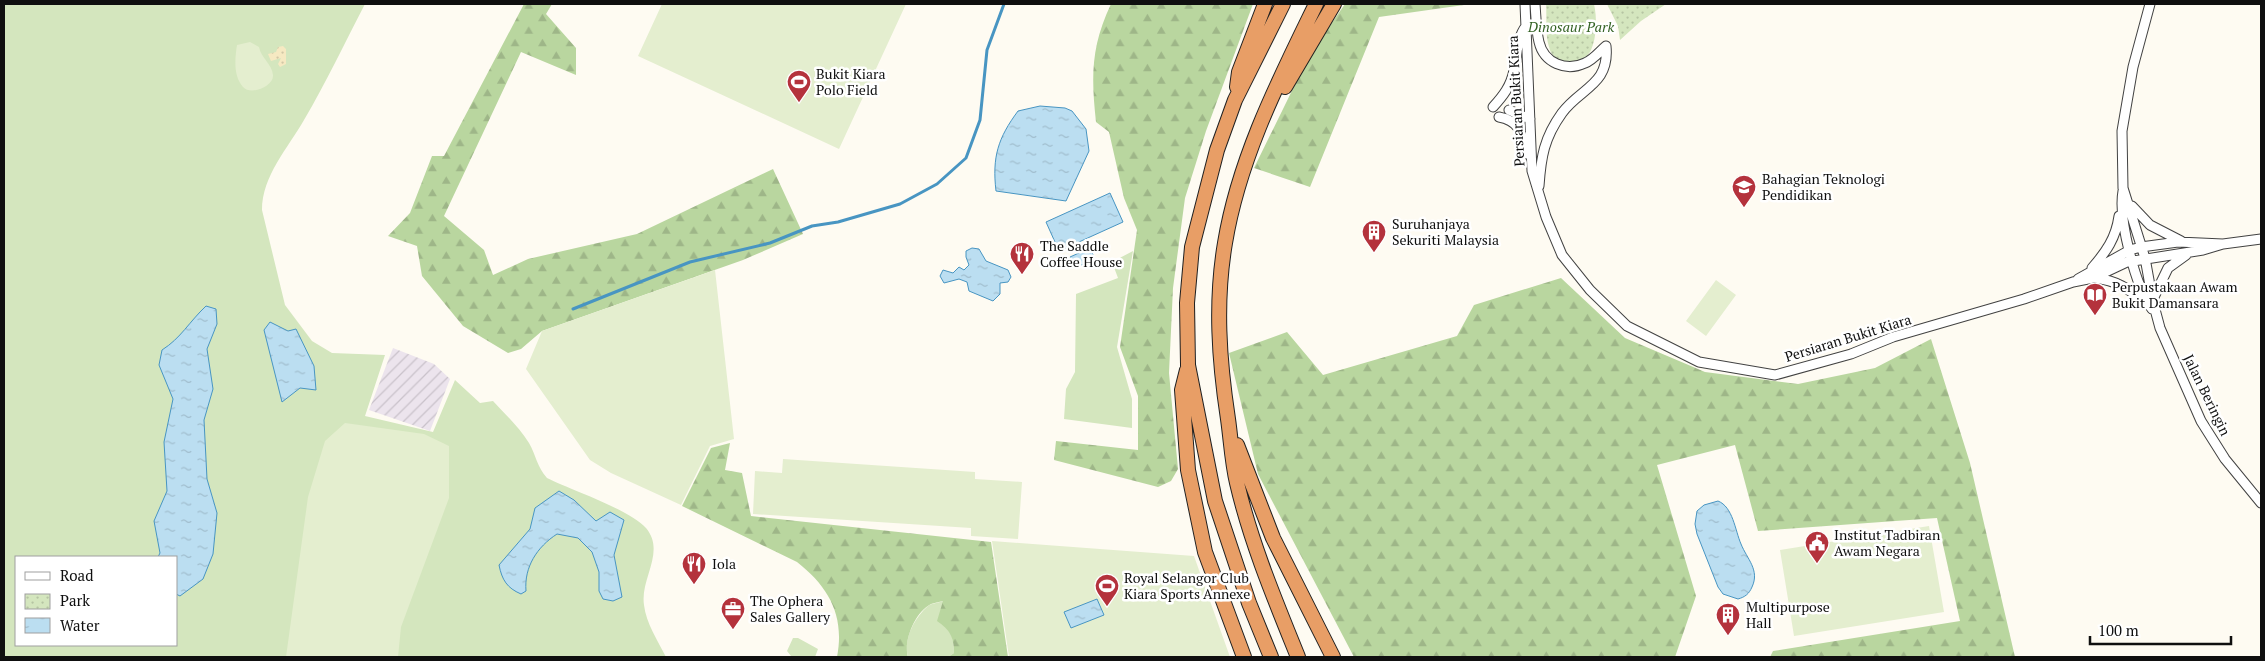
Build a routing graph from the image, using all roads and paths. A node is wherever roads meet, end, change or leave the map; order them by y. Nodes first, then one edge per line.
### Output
1 (1265, 4) edge
2 (1283, 4) edge
3 (1316, 4) edge
4 (1334, 4) edge
5 (1525, 4) edge
6 (1535, 4) edge
7 (2150, 4) edge
8 (1526, 26) junction
9 (1235, 100) junction
10 (1493, 107) dead end
11 (1509, 110) dead end
12 (1499, 117) dead end
13 (1530, 119) junction
14 (1532, 171) junction
15 (1242, 177) junction
16 (1539, 190) junction
17 (2124, 204) junction
18 (2261, 238) edge
19 (2141, 247) junction
20 (2191, 248) junction
21 (2130, 250) junction
22 (2145, 258) junction
23 (2133, 261) junction
24 (2091, 275) junction
25 (2151, 303) junction
26 (1188, 365) junction
27 (1228, 418) junction
28 (2261, 503) edge
29 (1244, 657) edge
30 (1271, 657) edge
31 (1298, 657) edge
32 (1333, 657) edge

1 - 9 highway
2 - 9 highway
3 - 15 highway
4 - 15 highway
5 - 8 street, Persiaran Bukit Kiara
6 - 16 street
7 - 17 street, Jalan Beringin
8 - 10 street
8 - 13 street, Persiaran Bukit Kiara
9 - 26 highway
11 - 13 street
12 - 14 street
13 - 14 street, Persiaran Bukit Kiara
14 - 16 street, Persiaran Bukit Kiara
15 - 27 highway
16 - 24 street, Persiaran Bukit Kiara
17 - 19 street, Jalan Beringin
17 - 20 street
17 - 21 street, Jalan Beringin
17 - 24 street
18 - 20 street
19 - 20 street, Persiaran Bukit Kiara
19 - 21 street, Persiaran Bukit Kiara
19 - 22 street, Jalan Beringin
20 - 22 street, Persiaran Bukit Kiara
20 - 25 street
21 - 23 street, Jalan Beringin
21 - 24 street, Persiaran Bukit Kiara
22 - 23 street, Persiaran Bukit Kiara
22 - 25 street, Jalan Beringin
23 - 24 street, Persiaran Bukit Kiara
23 - 25 street, Jalan Beringin
24 - 25 street
25 - 28 street, Jalan Beringin
26 - 29 highway
26 - 30 highway
27 - 31 highway
27 - 32 highway

